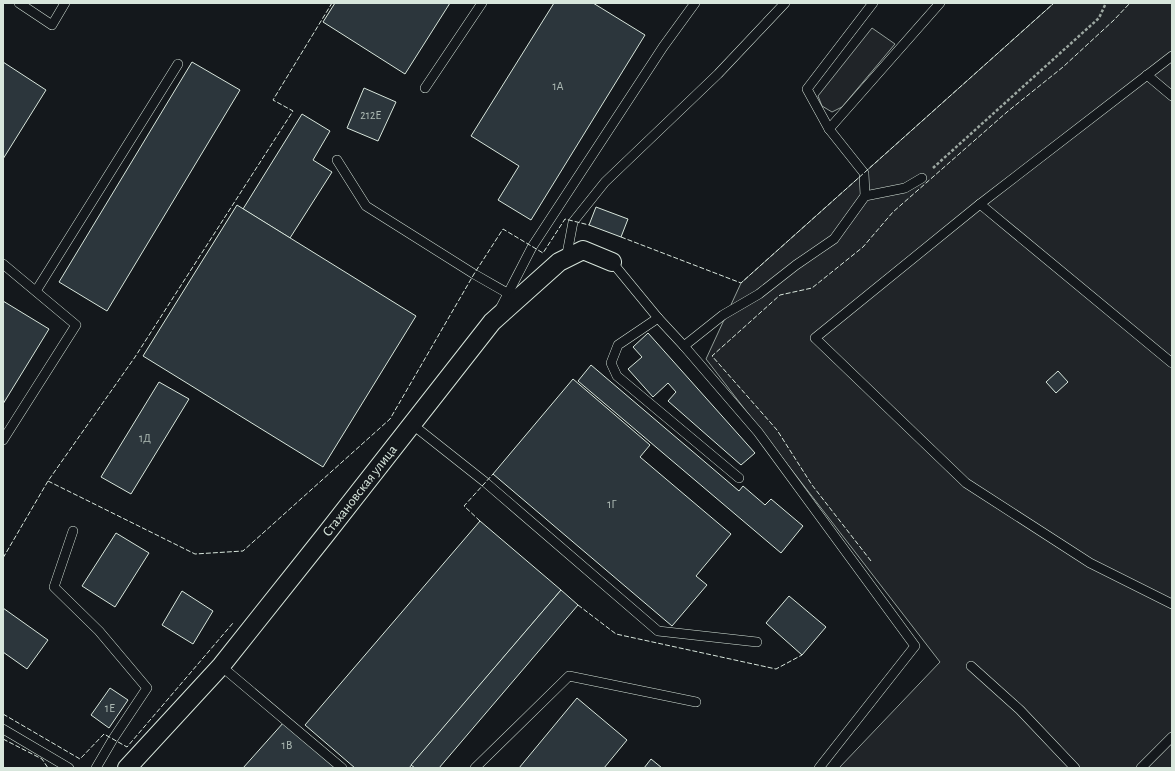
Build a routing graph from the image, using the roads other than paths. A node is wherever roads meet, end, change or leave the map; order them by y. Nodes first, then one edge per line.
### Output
1 (19, 3) edge
2 (65, 3) edge
3 (482, 3) edge
4 (695, 3) edge
5 (785, 3) edge
6 (873, 3) edge
7 (940, 3) edge
8 (1172, 56) edge
9 (178, 64) dead end
10 (1147, 75) junction
11 (425, 88) dead end
12 (1172, 96) edge
13 (829, 129) junction
14 (337, 160) dead end
15 (922, 178) road end
16 (865, 196) junction
17 (980, 204) junction
18 (566, 259) junction
19 (612, 262) joint
20 (3, 264) edge
21 (36, 291) junction
22 (508, 294) junction
23 (658, 318) junction
24 (492, 322) junction
25 (684, 346) junction
26 (1172, 363) edge
27 (412, 425) junction
28 (3, 440) edge
29 (739, 478) dead end
30 (74, 531) dead end
31 (1172, 604) edge
32 (757, 642) dead end
33 (221, 666) junction
34 (971, 666) dead end
35 (696, 702) dead end
36 (3, 729) edge
37 (1172, 737) edge
38 (69, 768) edge
39 (96, 768) edge
40 (127, 768) edge
41 (342, 768) edge
42 (474, 768) edge
43 (819, 768) edge
44 (1074, 768) edge
45 (1141, 768) edge

1 - 2 lane
3 - 11 lane
4 - 22 lane
5 - 18 lane
6 - 13 lane
7 - 13 lane
8 - 10 lane
9 - 21 lane
10 - 12 lane
10 - 17 lane
13 - 16 lane
14 - 22 lane
15 - 16 lane
16 - 25 lane
17 - 26 lane
17 - 31 lane
18 - 19 street, Стахановская улица
18 - 24 street, Стахановская улица
19 - 23 lane
20 - 21 lane
21 - 28 lane
22 - 24 lane
23 - 25 lane
23 - 29 lane
24 - 27 street, Стахановская улица
25 - 43 lane
27 - 32 lane
27 - 33 street, Стахановская улица
30 - 39 lane
33 - 40 street, Стахановская улица
33 - 41 lane
34 - 44 lane
35 - 42 lane
36 - 38 lane
37 - 45 lane

